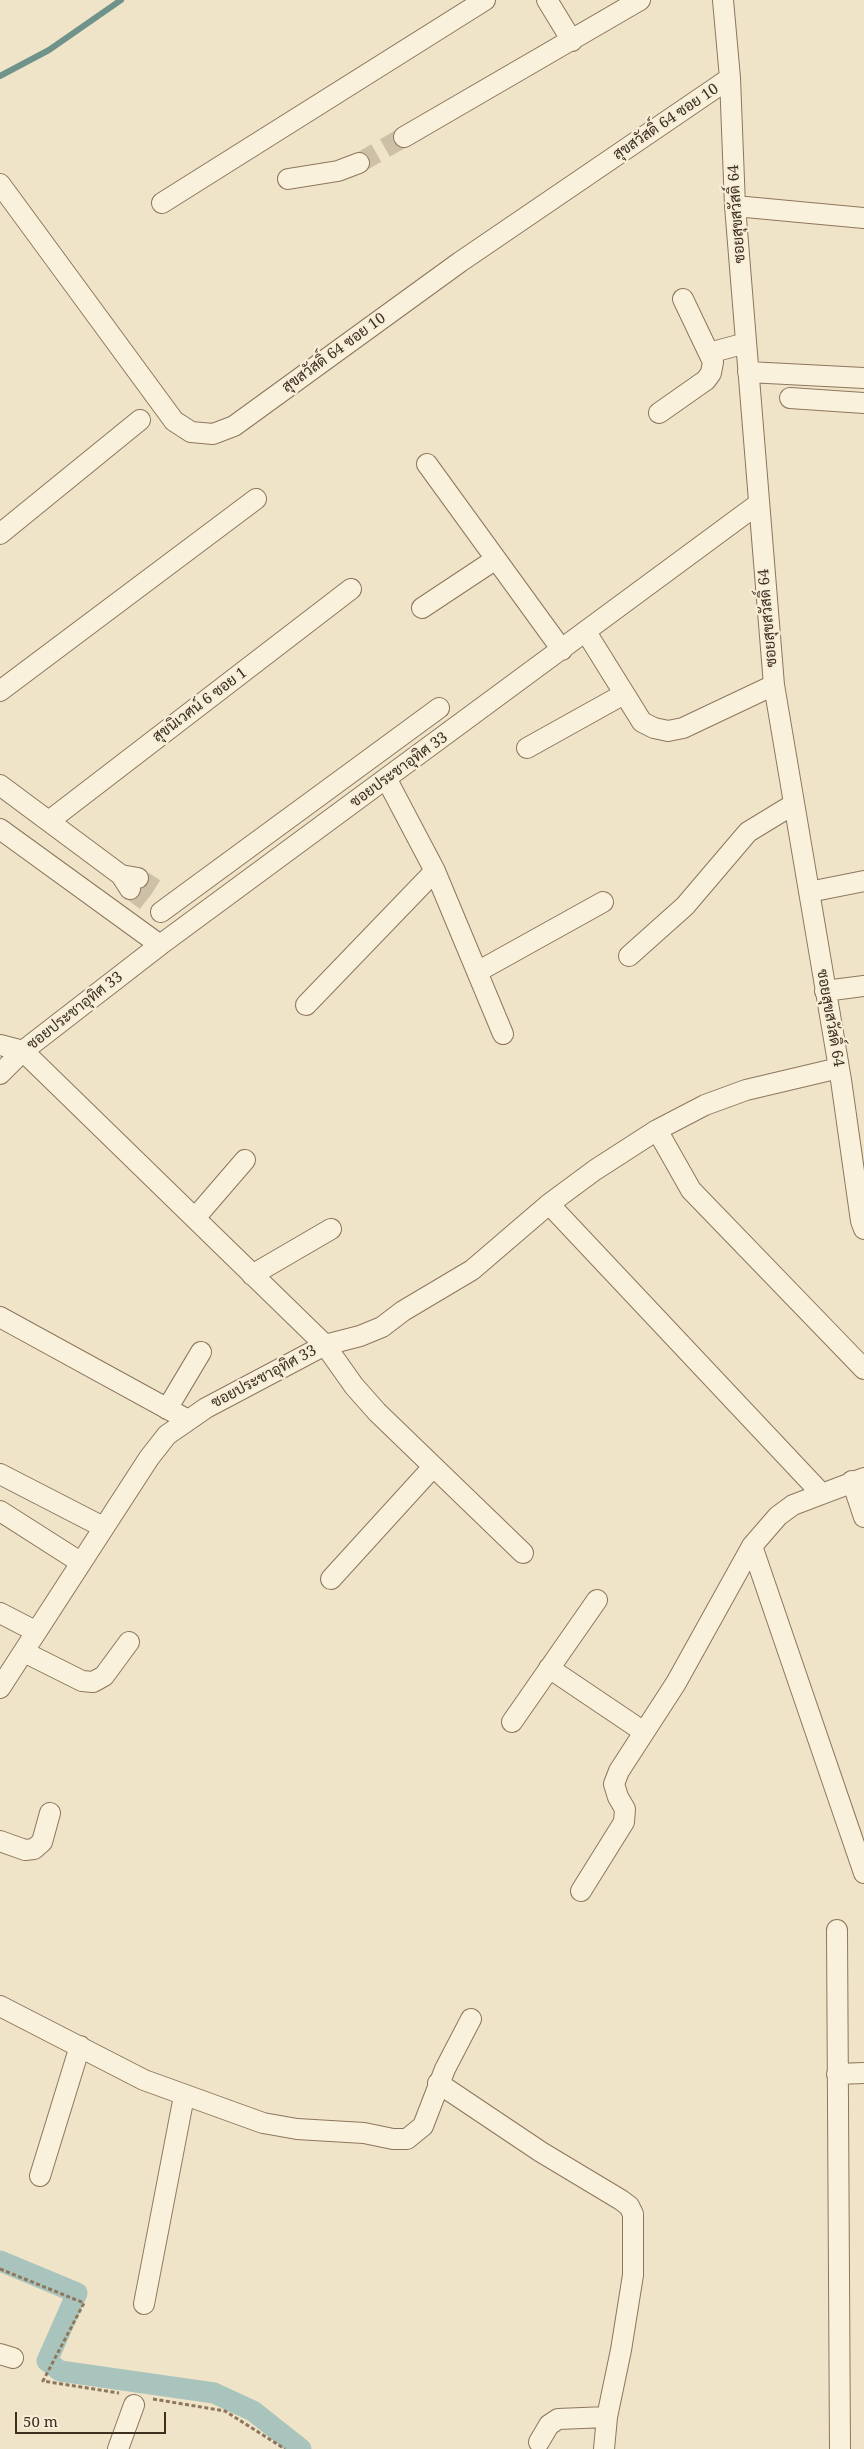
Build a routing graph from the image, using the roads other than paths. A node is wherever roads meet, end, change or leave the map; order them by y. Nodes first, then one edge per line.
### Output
1 (485, 0) edge
2 (547, 0) edge
3 (640, 0) edge
4 (723, 0) edge
5 (572, 41) junction
6 (730, 78) junction
7 (404, 137) tunnel mouth
8 (359, 163) tunnel mouth
9 (288, 179) dead end
10 (2, 192) edge
11 (162, 203) dead end
12 (735, 206) junction
13 (864, 218) edge
14 (683, 298) dead end
15 (746, 343) junction
16 (709, 353) junction
17 (748, 372) junction
18 (864, 378) edge
19 (790, 398) dead end
20 (864, 403) edge
21 (659, 413) dead end
22 (140, 420) dead end
23 (427, 464) dead end
24 (256, 499) dead end
25 (758, 504) junction
26 (0, 534) edge
27 (496, 559) junction
28 (351, 589) dead end
29 (422, 608) dead end
30 (586, 632) junction
31 (562, 650) junction
32 (774, 685) junction
33 (0, 691) edge
34 (624, 694) junction
35 (439, 708) dead end
36 (527, 748) dead end
37 (387, 780) junction
38 (0, 785) edge
39 (794, 804) junction
40 (49, 821) junction
41 (0, 829) edge
42 (435, 872) junction
43 (130, 881) tunnel mouth
44 (864, 881) edge
45 (808, 892) junction
46 (603, 902) dead end
47 (190, 924) junction
48 (160, 945) junction
49 (629, 956) dead end
50 (477, 972) junction
51 (864, 986) edge
52 (826, 991) junction
53 (306, 1005) dead end
54 (503, 1034) dead end
55 (0, 1045) edge
56 (23, 1051) junction
57 (838, 1068) junction
58 (0, 1074) edge
59 (657, 1130) junction
60 (245, 1160) dead end
61 (549, 1204) junction
62 (194, 1218) junction
63 (864, 1229) edge
64 (331, 1230) dead end
65 (252, 1275) junction
66 (0, 1317) edge
67 (325, 1345) junction
68 (201, 1352) dead end
69 (864, 1369) edge
70 (167, 1409) junction
71 (188, 1420) junction
72 (433, 1467) junction
73 (0, 1474) edge
74 (858, 1479) edge
75 (821, 1493) junction
76 (0, 1511) edge
77 (864, 1517) edge
78 (103, 1527) junction
79 (752, 1546) junction
80 (523, 1553) dead end
81 (80, 1562) junction
82 (331, 1579) dead end
83 (597, 1600) dead end
84 (0, 1613) edge
85 (35, 1631) junction
86 (129, 1642) dead end
87 (24, 1652) junction
88 (549, 1668) junction
89 (0, 1688) edge
90 (512, 1722) dead end
91 (644, 1732) junction
92 (50, 1814) dead end
93 (0, 1841) edge
94 (864, 1873) edge
95 (580, 1891) dead end
96 (837, 1930) dead end
97 (0, 2006) edge
98 (471, 2019) dead end
99 (80, 2046) junction
100 (864, 2073) edge
101 (838, 2074) junction
102 (438, 2083) junction
103 (184, 2096) junction
104 (40, 2176) dead end
105 (144, 2304) dead end
106 (137, 2399) road end
107 (607, 2417) junction
108 (539, 2442) dead end
109 (118, 2449) edge
110 (604, 2449) edge
111 (840, 2449) edge

1 - 11 street
2 - 5 street
3 - 5 street
4 - 6 street, ซอยสุขสวัสดิ์ 64
5 - 7 street
6 - 10 street, สุขสวัสดิ์ 64 ซอย 10
6 - 12 street, ซอยสุขสวัสดิ์ 64
8 - 9 street
12 - 13 street
12 - 15 street, ซอยสุขสวัสดิ์ 64
14 - 16 street
15 - 16 street
15 - 17 street, ซอยสุขสวัสดิ์ 64
16 - 21 street
17 - 18 street
17 - 25 street, ซอยสุขสวัสดิ์ 64
19 - 20 street
22 - 26 street
23 - 27 street
24 - 33 street
25 - 30 street, ซอยประชาอุทิศ 33
25 - 32 street, ซอยสุขสวัสดิ์ 64
27 - 29 street
27 - 31 street
28 - 40 street, สุขนิเวศน์ 6 ซอย 1
30 - 31 street, ซอยประชาอุทิศ 33
30 - 34 street
31 - 37 street, ซอยประชาอุทิศ 33
32 - 34 street
32 - 39 street, ซอยสุขสวัสดิ์ 64
34 - 36 street
35 - 47 street
37 - 42 street
37 - 47 street, ซอยประชาอุทิศ 33
38 - 40 street
39 - 45 street, ซอยสุขสวัสดิ์ 64
39 - 49 street
40 - 43 street
41 - 48 street
42 - 50 street
42 - 53 street
44 - 45 street
45 - 52 street, ซอยสุขสวัสดิ์ 64
46 - 50 street
47 - 48 street, ซอยประชาอุทิศ 33
48 - 56 street, ซอยประชาอุทิศ 33
50 - 54 street
51 - 52 street
52 - 57 street, ซอยสุขสวัสดิ์ 64
55 - 56 street
56 - 58 street
56 - 62 street, ซอยประชาอุทิศ 33
57 - 59 street
57 - 63 street, ซอยสุขสวัสดิ์ 64
59 - 61 street
59 - 69 street
60 - 62 street
61 - 67 street
61 - 75 street
62 - 65 street, ซอยประชาอุทิศ 33
64 - 65 street
65 - 67 street, ซอยประชาอุทิศ 33
66 - 70 street
67 - 71 street, ซอยประชาอุทิศ 33
67 - 72 street
68 - 70 street
70 - 71 street
71 - 78 street, ซอยประชาอุทิศ 33
72 - 80 street
72 - 82 street
73 - 78 street
74 - 75 street
74 - 77 street
75 - 79 street
76 - 81 street
78 - 81 street, ซอยประชาอุทิศ 33
79 - 91 street
79 - 94 street
81 - 85 street, ซอยประชาอุทิศ 33
83 - 88 street
84 - 85 street
85 - 87 street, ซอยประชาอุทิศ 33
86 - 87 street
87 - 89 street, ซอยประชาอุทิศ 33
88 - 90 street
88 - 91 street
91 - 95 street
92 - 93 street
96 - 101 street
97 - 99 street
98 - 102 street
99 - 103 street
99 - 104 street
100 - 101 street
101 - 111 street
102 - 103 street
102 - 107 street
103 - 105 street
106 - 109 street
107 - 108 street
107 - 110 street

